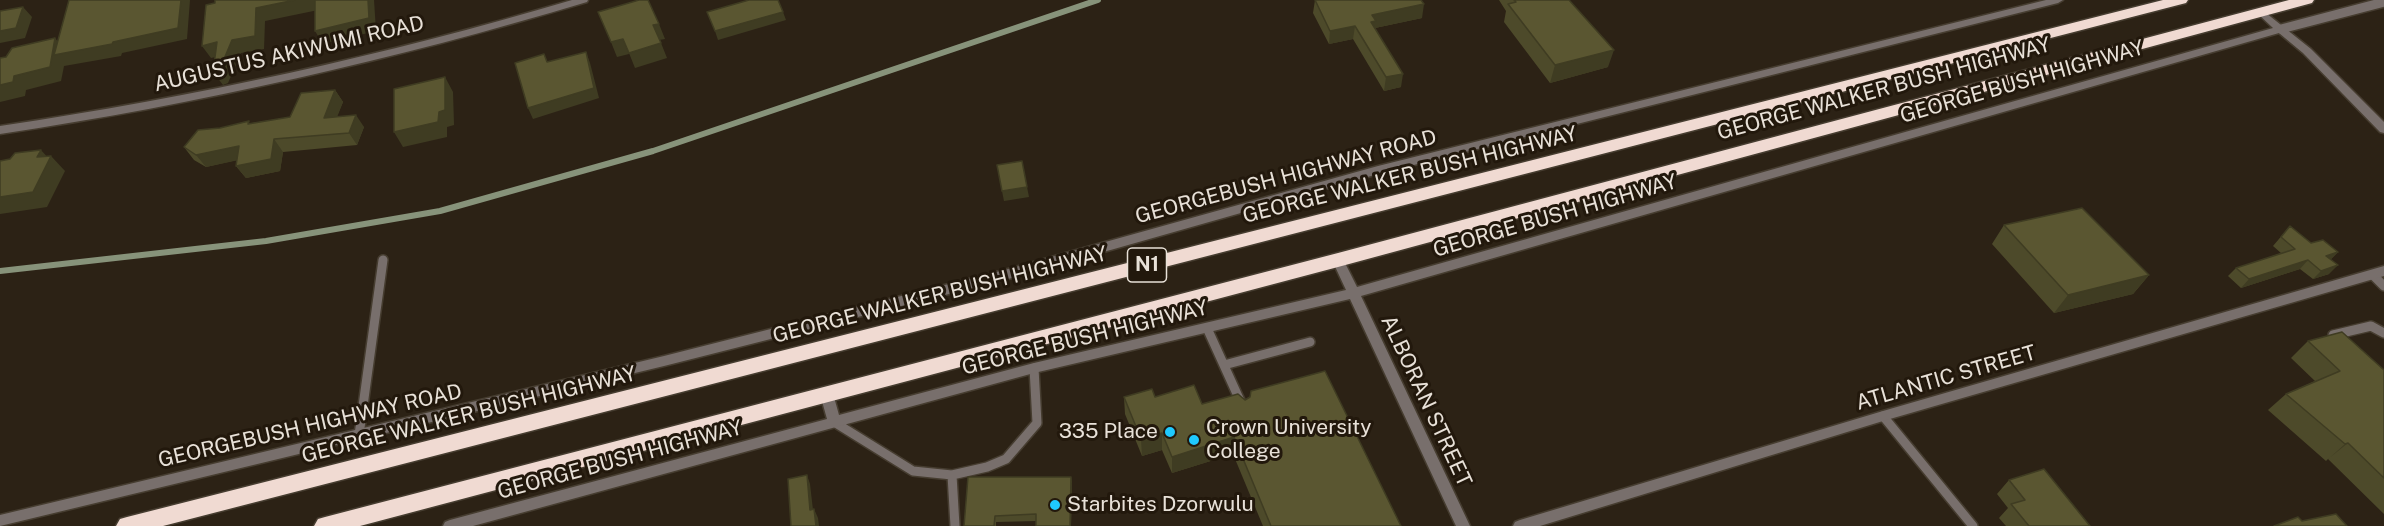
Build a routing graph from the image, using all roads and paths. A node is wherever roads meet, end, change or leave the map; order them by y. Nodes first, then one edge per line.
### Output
1 (583, 0) edge
2 (2058, 0) edge
3 (2181, 0) edge
4 (2307, 0) edge
5 (2384, 2) edge
6 (2261, 12) junction
7 (2281, 29) junction
8 (2384, 129) edge
9 (0, 130) edge
10 (383, 260) dead end
11 (1338, 260) junction
12 (2378, 273) edge
13 (2384, 285) edge
14 (1354, 293) junction
15 (1207, 328) junction
16 (2383, 331) edge
17 (1310, 342) dead end
18 (2325, 343) edge
19 (1224, 365) junction
20 (1034, 368) junction
21 (827, 394) junction
22 (1244, 410) edge
23 (1883, 416) junction
24 (834, 422) junction
25 (359, 435) junction
26 (952, 475) junction
27 (0, 521) edge
28 (128, 526) edge
29 (325, 526) edge
30 (450, 526) edge
31 (954, 526) edge
32 (1462, 526) edge
33 (1520, 526) edge
34 (1973, 526) edge

1 - 9 street, AUGUSTUS AKIWUMI ROAD
2 - 25 street, GEORGEBUSH HIGHWAY ROAD
3 - 28 highway, GEORGE WALKER BUSH HIGHWAY / N1
4 - 6 highway, GEORGE WALKER BUSH HIGHWAY / N1
5 - 7 lane
6 - 7 street
6 - 11 highway, GEORGE WALKER BUSH HIGHWAY / N1
7 - 8 street
7 - 14 street, GEORGE BUSH HIGHWAY
10 - 25 lane
11 - 14 street, ALBORAN STREET
11 - 21 highway, GEORGE WALKER BUSH HIGHWAY / N1
12 - 13 lane
12 - 23 street, ATLANTIC STREET
14 - 15 street, GEORGE BUSH HIGHWAY
14 - 32 street, ALBORAN STREET
15 - 19 lane
15 - 20 street, GEORGE BUSH HIGHWAY
16 - 18 lane
17 - 19 lane
19 - 22 lane
20 - 24 street, GEORGE BUSH HIGHWAY
20 - 26 lane
21 - 24 street
21 - 29 highway, GEORGE WALKER BUSH HIGHWAY / N1
23 - 33 street, ATLANTIC STREET
23 - 34 lane
24 - 26 lane
24 - 30 street, GEORGE BUSH HIGHWAY
25 - 27 street, GEORGEBUSH HIGHWAY ROAD
26 - 31 lane

